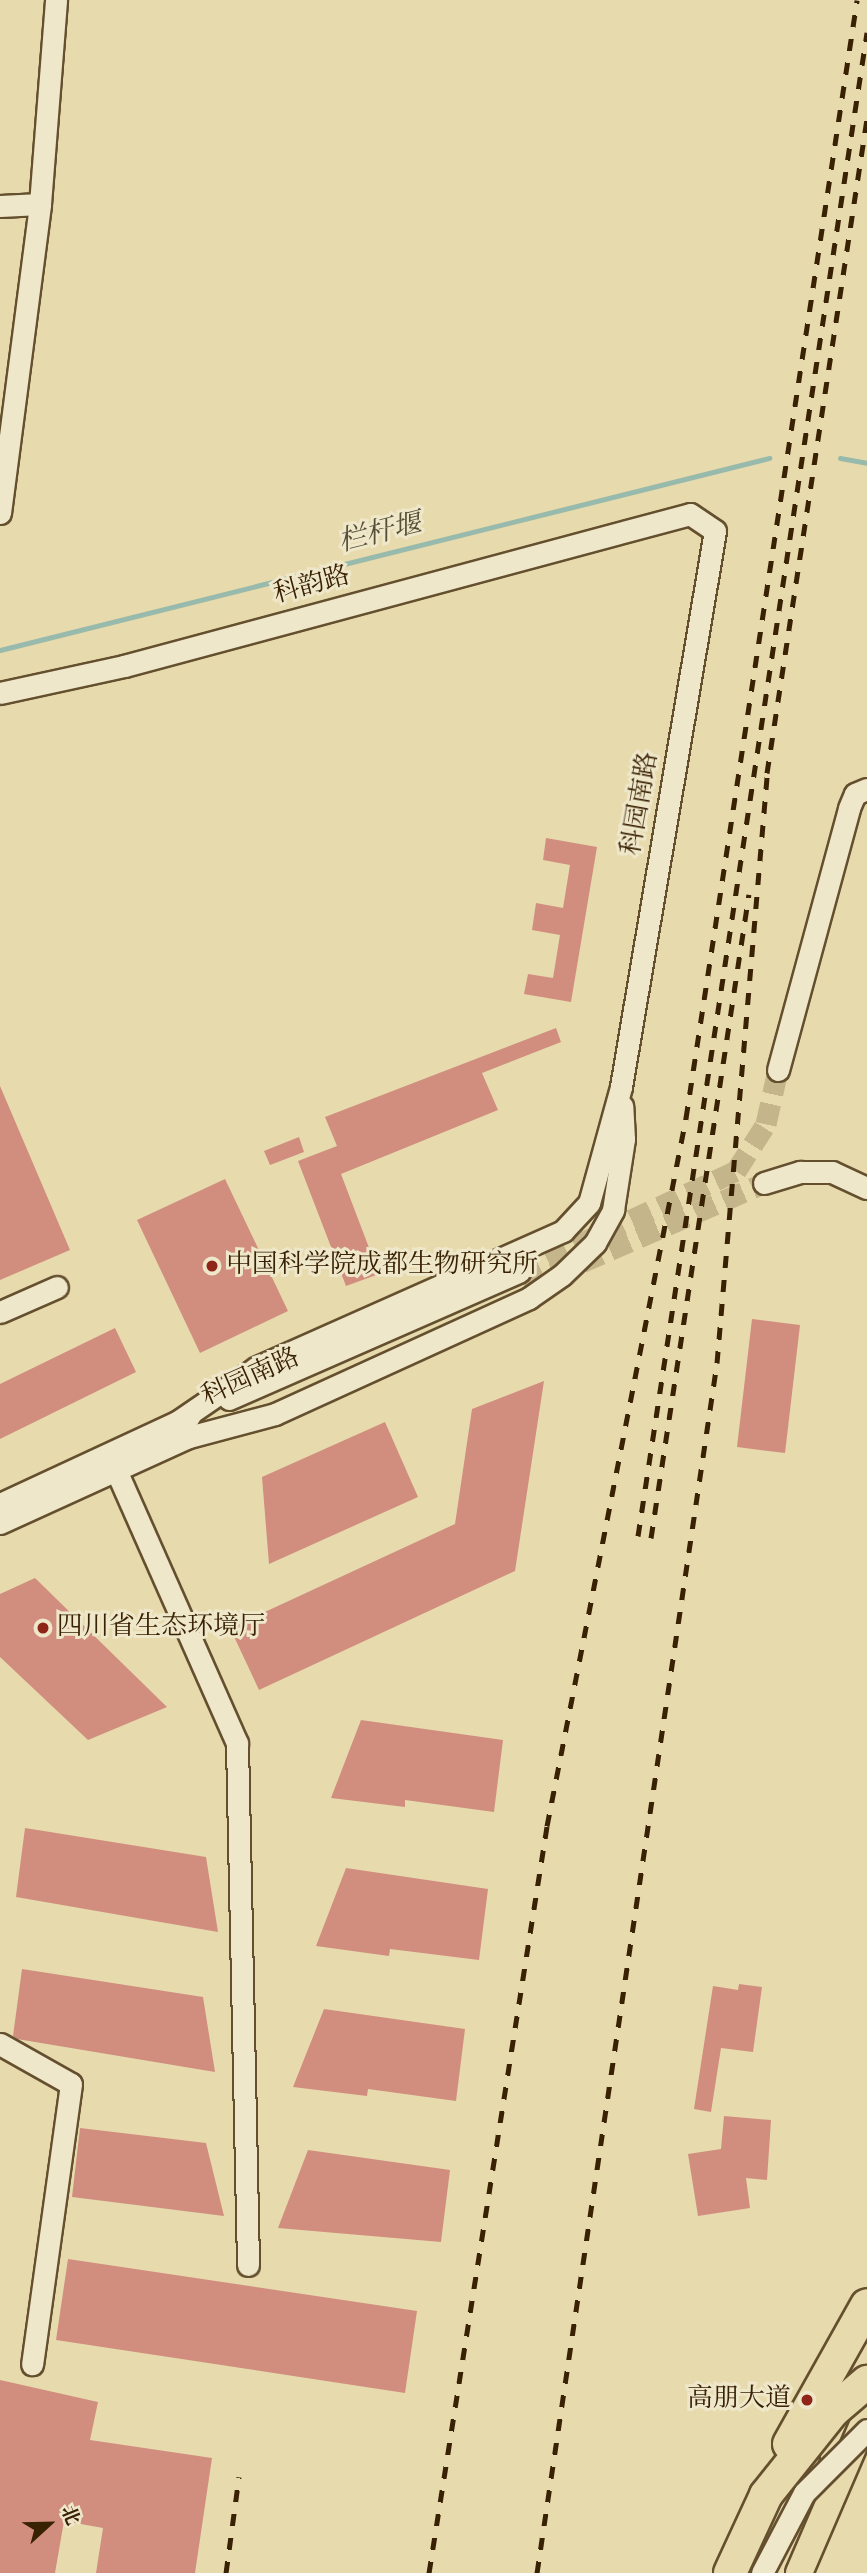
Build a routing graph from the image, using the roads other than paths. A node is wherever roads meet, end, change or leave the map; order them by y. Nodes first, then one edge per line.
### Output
1 (56, 0) edge
2 (40, 204) junction
3 (0, 206) edge
4 (0, 513) edge
5 (715, 531) joint
6 (0, 693) edge
7 (867, 789) edge
8 (778, 1070) tunnel mouth
9 (621, 1087) junction
10 (764, 1183) tunnel mouth
11 (867, 1188) edge
12 (522, 1278) junction
13 (57, 1287) dead end
14 (0, 1312) edge
15 (181, 1430) junction
16 (116, 1470) junction
17 (0, 1504) edge
18 (0, 1524) edge
19 (0, 2044) edge
20 (248, 2265) dead end
21 (867, 2305) edge
22 (867, 2313) edge
23 (861, 2343) edge
24 (32, 2364) dead end
25 (867, 2382) edge
26 (867, 2415) edge
27 (867, 2430) edge
28 (766, 2495) junction
29 (730, 2573) edge
30 (755, 2573) edge
31 (762, 2573) edge
32 (799, 2573) edge

1 - 2 street
2 - 3 street
2 - 4 street
5 - 6 street, 科韵路
5 - 9 street, 科园南路
7 - 8 street
9 - 12 street
9 - 12 street
10 - 11 street
12 - 15 street, 科园南路
12 - 15 street
13 - 14 street
15 - 16 street, 科园南路
15 - 17 street, 科园南路
16 - 18 street, 科园南路
16 - 20 street
19 - 24 street
21 - 28 highway, bridge
22 - 23 main road
23 - 30 main road
25 - 28 highway, bridge
26 - 32 main road
27 - 31 street, bridge
28 - 29 highway, bridge

